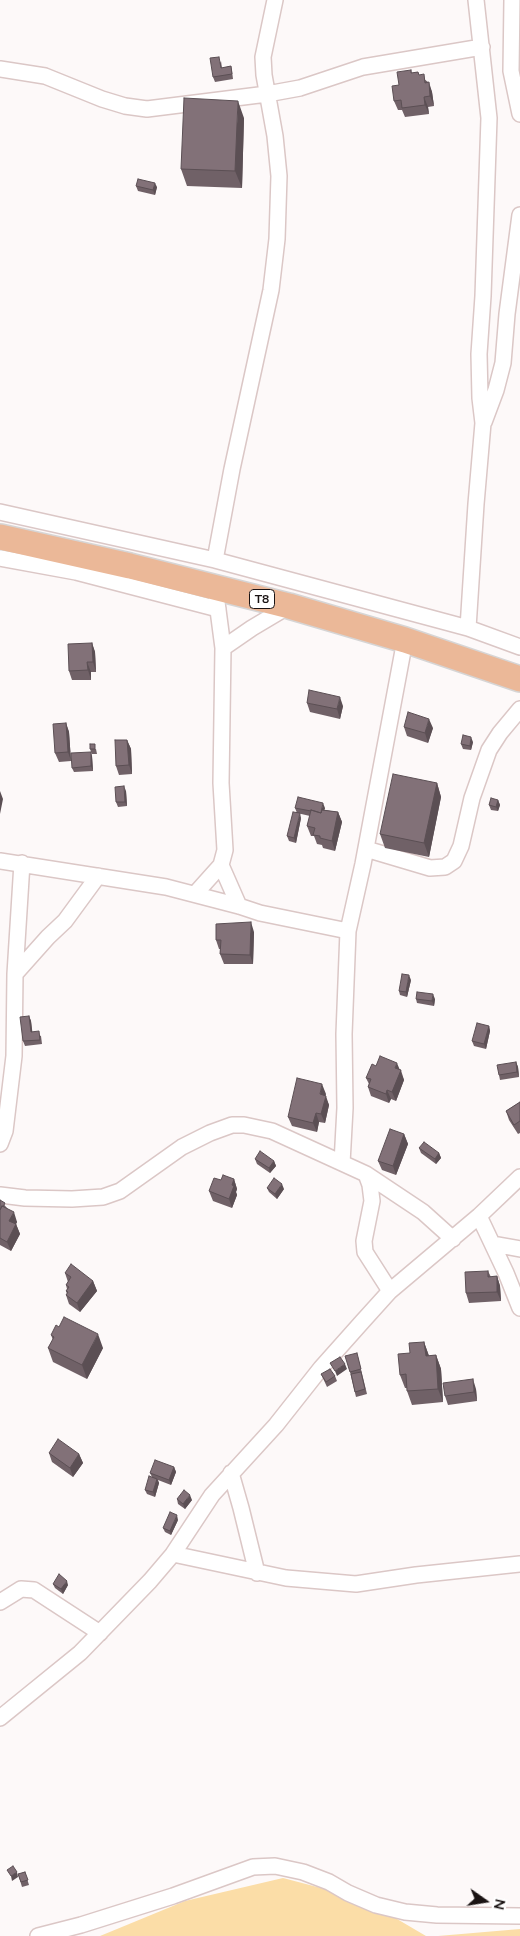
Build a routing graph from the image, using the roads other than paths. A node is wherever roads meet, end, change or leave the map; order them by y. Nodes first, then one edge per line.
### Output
1 (274, 0) edge
2 (476, 0) edge
3 (512, 0) edge
4 (516, 23) edge
5 (482, 47) junction
6 (0, 69) edge
7 (267, 94) junction
8 (520, 114) edge
9 (520, 215) edge
10 (518, 251) edge
11 (483, 423) junction
12 (0, 512) edge
13 (0, 537) edge
14 (0, 558) edge
15 (215, 560) junction
16 (217, 598) junction
17 (289, 606) junction
18 (468, 628) junction
19 (405, 640) junction
20 (520, 646) edge
21 (223, 648) junction
22 (520, 679) edge
23 (520, 709) edge
24 (366, 849) junction
25 (0, 860) edge
26 (22, 863) junction
27 (221, 865) junction
28 (98, 876) junction
29 (195, 894) junction
30 (239, 906) junction
31 (348, 931) junction
32 (15, 974) junction
33 (0, 1144) edge
34 (342, 1163) junction
35 (366, 1174) junction
36 (520, 1177) edge
37 (0, 1195) edge
38 (479, 1216) junction
39 (453, 1238) junction
40 (494, 1244) junction
41 (520, 1249) edge
42 (390, 1291) junction
43 (520, 1308) edge
44 (231, 1473) junction
45 (173, 1554) junction
46 (520, 1564) edge
47 (257, 1573) junction
48 (0, 1602) edge
49 (100, 1634) junction
50 (0, 1718) edge
51 (520, 1916) edge
52 (38, 1936) edge

1 - 7 street
2 - 5 street
3 - 4 street
4 - 8 street
5 - 7 street
5 - 11 street
6 - 7 street
7 - 15 street
9 - 10 street
10 - 11 street
11 - 18 street
12 - 15 street
13 - 16 main road, T8
14 - 16 street
15 - 18 street
16 - 17 main road, T8
16 - 21 street
17 - 19 main road, T8
17 - 21 street
18 - 20 street
19 - 22 main road, T8
19 - 24 street
21 - 27 street
23 - 24 street
24 - 31 street
25 - 26 street
26 - 28 street
26 - 32 street
27 - 29 street
27 - 30 street
28 - 29 street
28 - 32 street
29 - 30 street
30 - 31 street
31 - 34 street
32 - 33 street
34 - 35 street
34 - 37 street
35 - 39 street
35 - 42 street
36 - 38 street
38 - 39 street
38 - 40 street
39 - 42 street
40 - 41 street
40 - 43 street
42 - 44 street
44 - 45 street
44 - 47 street
45 - 47 street
45 - 49 street
46 - 47 street
48 - 49 street
49 - 50 street
51 - 52 street

